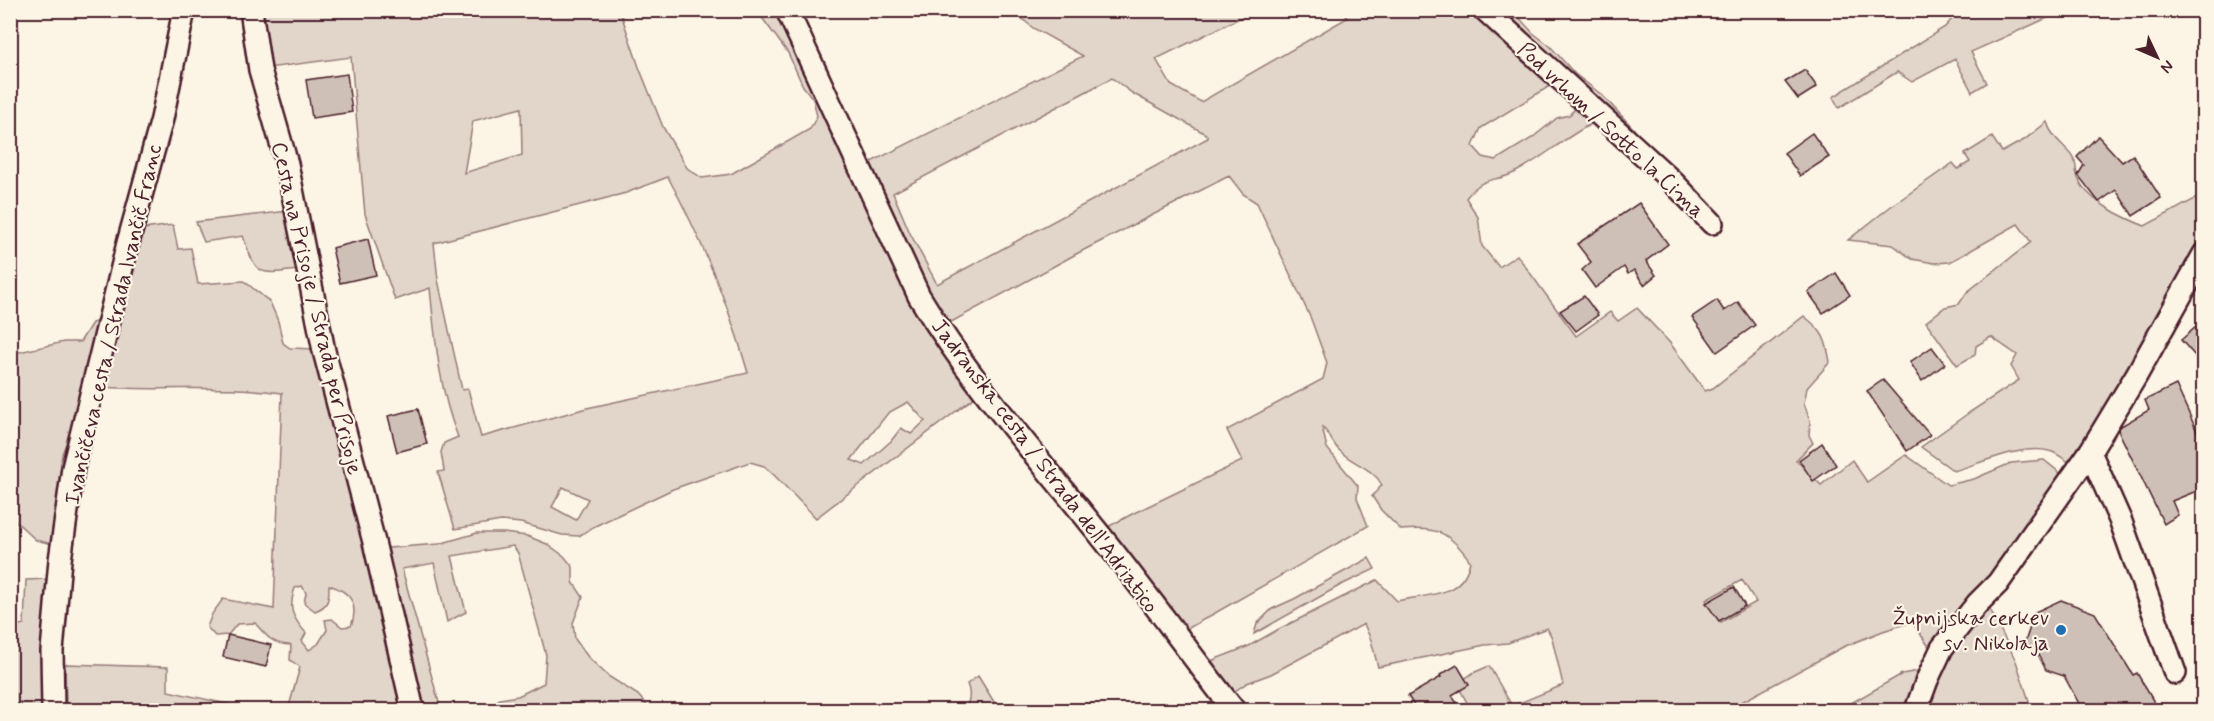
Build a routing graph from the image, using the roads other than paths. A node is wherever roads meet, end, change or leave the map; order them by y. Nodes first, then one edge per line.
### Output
1 (184, 10) edge
2 (252, 10) edge
3 (787, 10) edge
4 (1485, 10) edge
5 (1712, 223) dead end
6 (2204, 254) edge
7 (2090, 452) junction
8 (2175, 673) dead end
9 (53, 711) edge
10 (413, 711) edge
11 (1234, 711) edge
12 (1916, 711) edge

1 - 9 street, Ivančičeva cesta / Strada Ivančič Franc
2 - 10 street, Cesta na Prisoje / Strada per Prisoje
3 - 11 street, Jadranska cesta / Strada dell'Adriatico
4 - 5 street, Pod vrhom / Sotto la Cima
6 - 7 street
7 - 8 street
7 - 12 street

